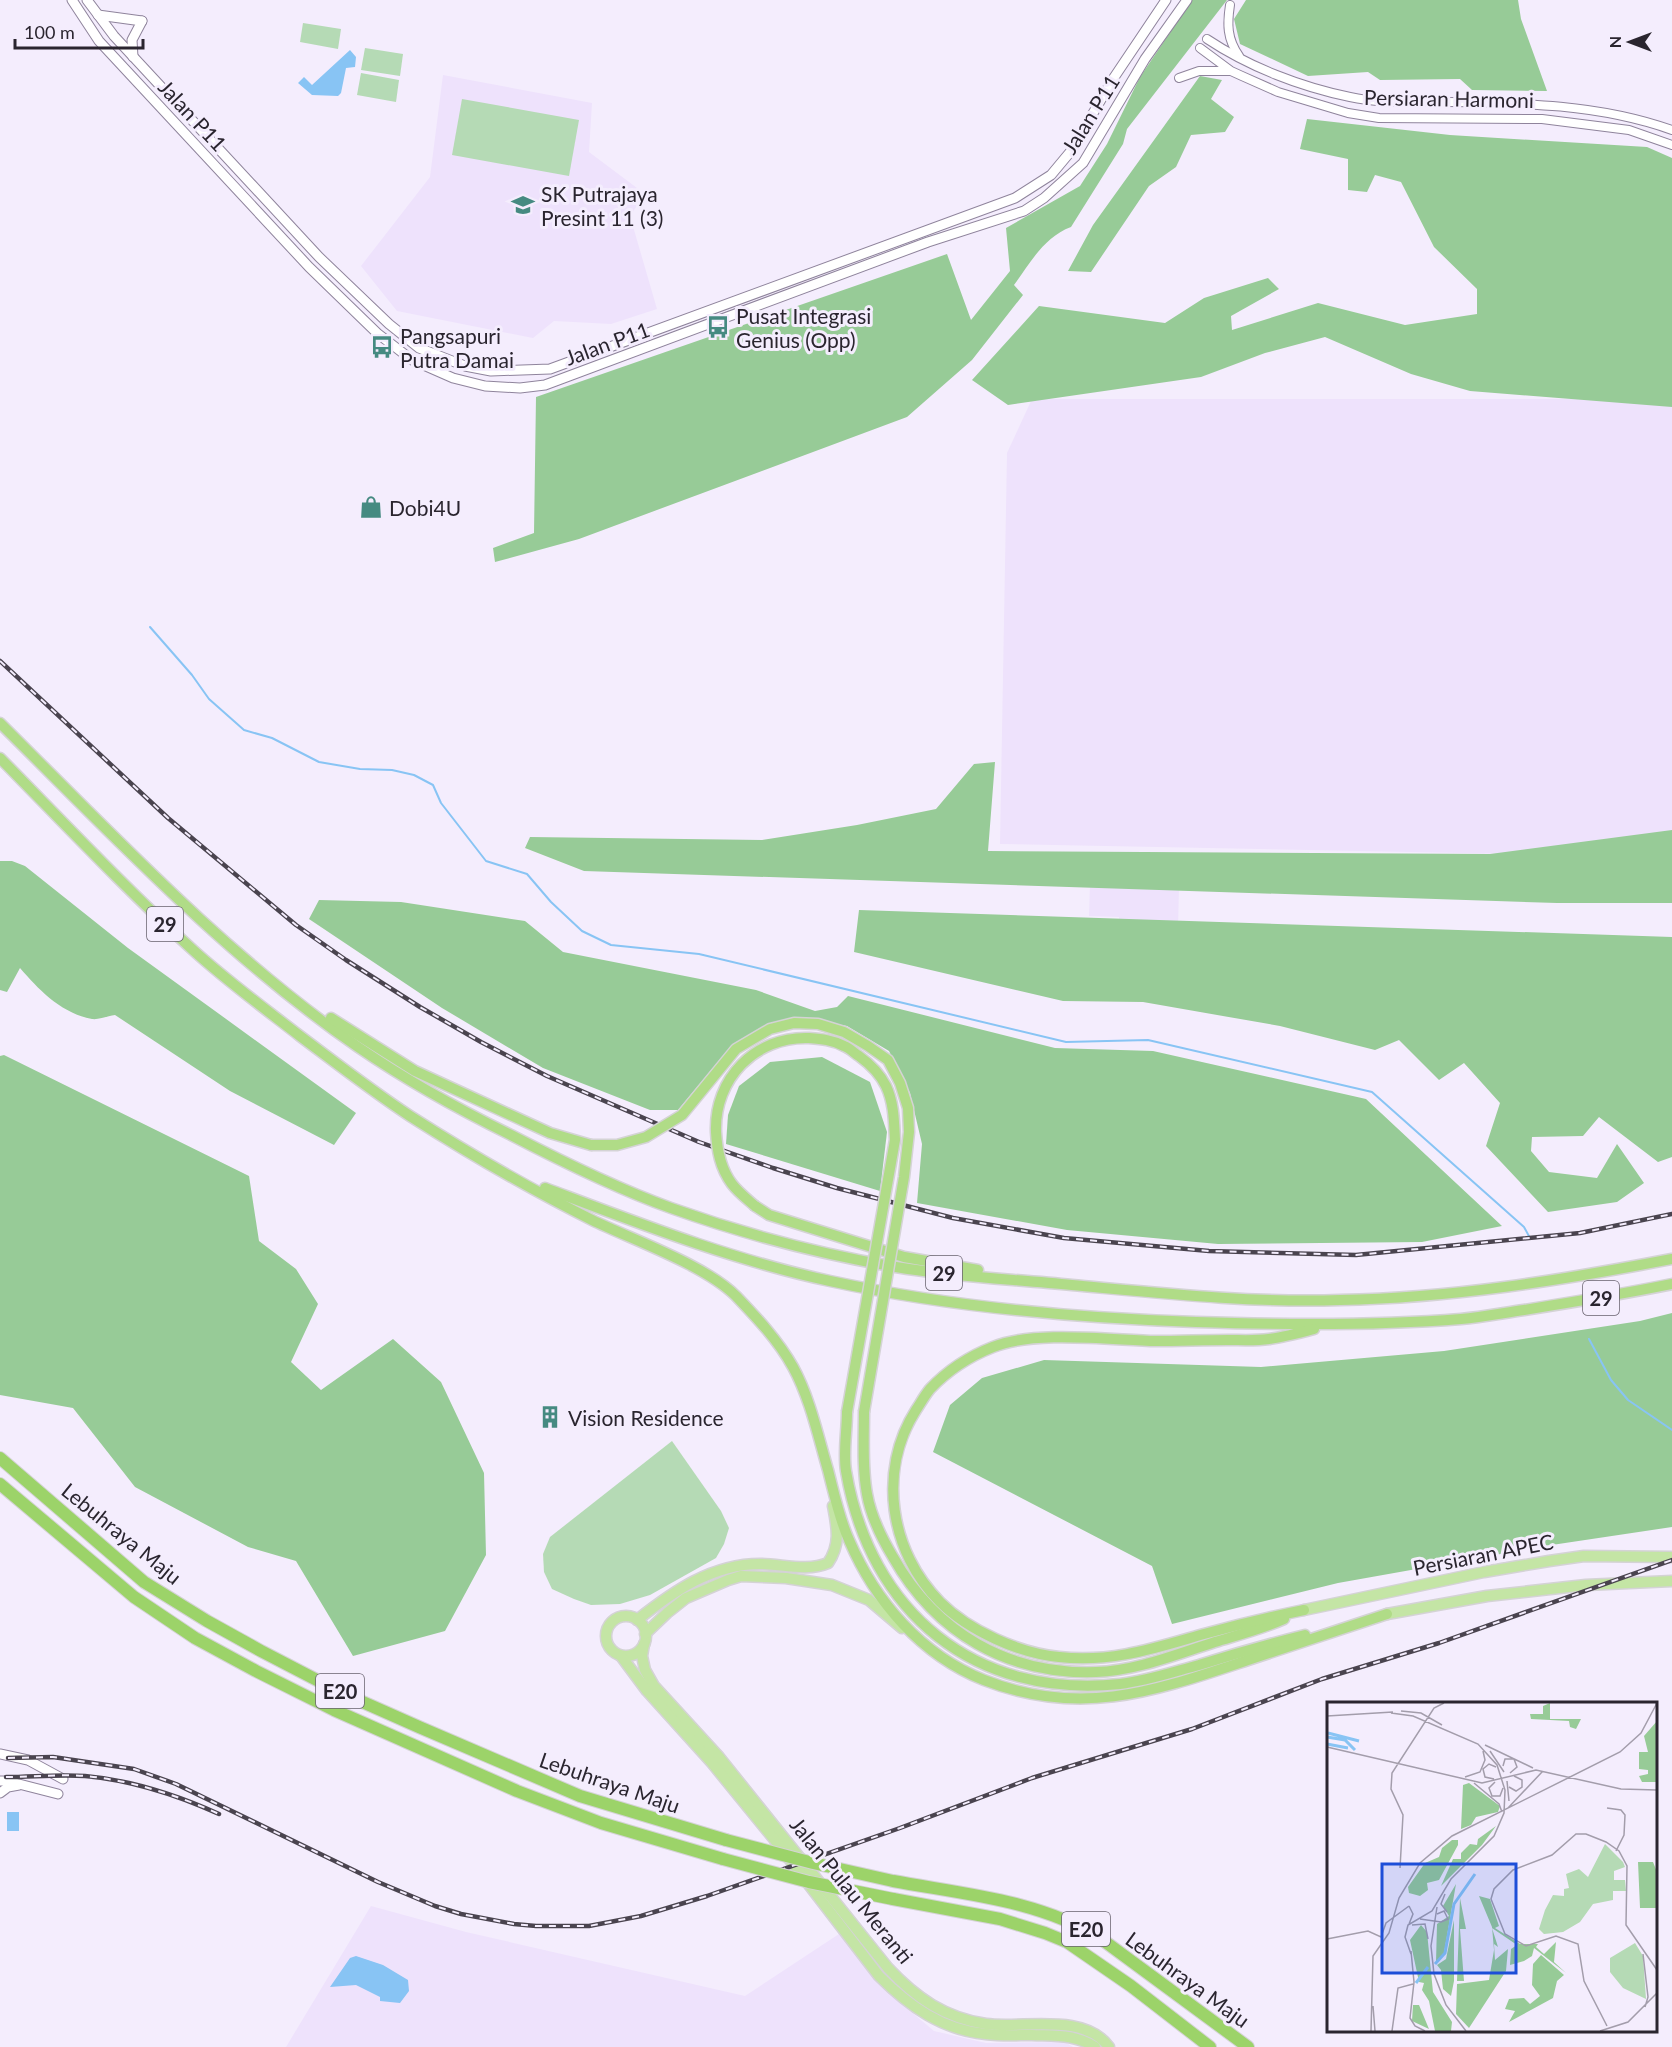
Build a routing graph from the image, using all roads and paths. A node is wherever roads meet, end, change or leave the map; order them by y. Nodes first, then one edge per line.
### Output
1 (72, 0) edge
2 (87, 0) edge
3 (1168, 0) edge
4 (1185, 3) edge
5 (1230, 5) dead end
6 (98, 15) junction
7 (1146, 29) junction
8 (1165, 31) junction
9 (1207, 39) dead end
10 (1200, 48) dead end
11 (133, 57) junction
12 (1241, 58) junction
13 (1231, 71) junction
14 (1179, 78) dead end
15 (1672, 130) edge
16 (1672, 145) edge
17 (0, 723) edge
18 (0, 758) edge
19 (280, 987) junction
20 (508, 1174) junction
21 (1672, 1259) edge
22 (1066, 1284) junction
23 (1672, 1284) edge
24 (1332, 1326) junction
25 (0, 1458) edge
26 (829, 1474) junction
27 (0, 1484) edge
28 (1672, 1557) edge
29 (1672, 1581) edge
30 (1304, 1610) junction
31 (1386, 1614) junction
32 (637, 1620) junction
33 (645, 1639) junction
34 (923, 1645) junction
35 (621, 1656) junction
36 (0, 1754) edge
37 (0, 1781) edge
38 (21, 1785) junction
39 (0, 1793) edge
40 (1095, 2047) edge
41 (1109, 2047) edge
42 (1210, 2047) edge
43 (1248, 2047) edge

1 - 8 main road, Jalan P11
2 - 6 main road, Jalan P11
3 - 4 main road
3 - 7 main road, Jalan P11
4 - 8 main road, Jalan P11
5 - 12 street
6 - 11 main road, Jalan P11
6 - 11 main road
7 - 8 main road
7 - 11 main road, Jalan P11
9 - 12 street, Persiaran Harmoni
10 - 13 street, Persiaran Harmoni
12 - 15 street, Persiaran Harmoni
13 - 14 street
13 - 16 street, Persiaran Harmoni
17 - 19 highway, 29
18 - 20 highway, 29
19 - 22 highway, 29
19 - 30 highway, bridge
20 - 24 highway, 29
20 - 26 highway
21 - 22 highway, 29
22 - 31 highway, bridge
23 - 24 highway, 29
24 - 30 highway
25 - 43 highway, Lebuhraya Maju / E20, bridge
26 - 32 main road
26 - 34 highway
27 - 42 highway, Lebuhraya Maju / E20, bridge
28 - 30 main road, Persiaran APEC
29 - 31 main road, Persiaran APEC
31 - 34 highway
32 - 33 main road
32 - 35 main road
33 - 34 main road
33 - 35 main road
33 - 41 main road, Jalan Pulau Meranti
35 - 40 main road, Jalan Pulau Meranti
36 - 38 main road
37 - 38 main road
38 - 39 main road

